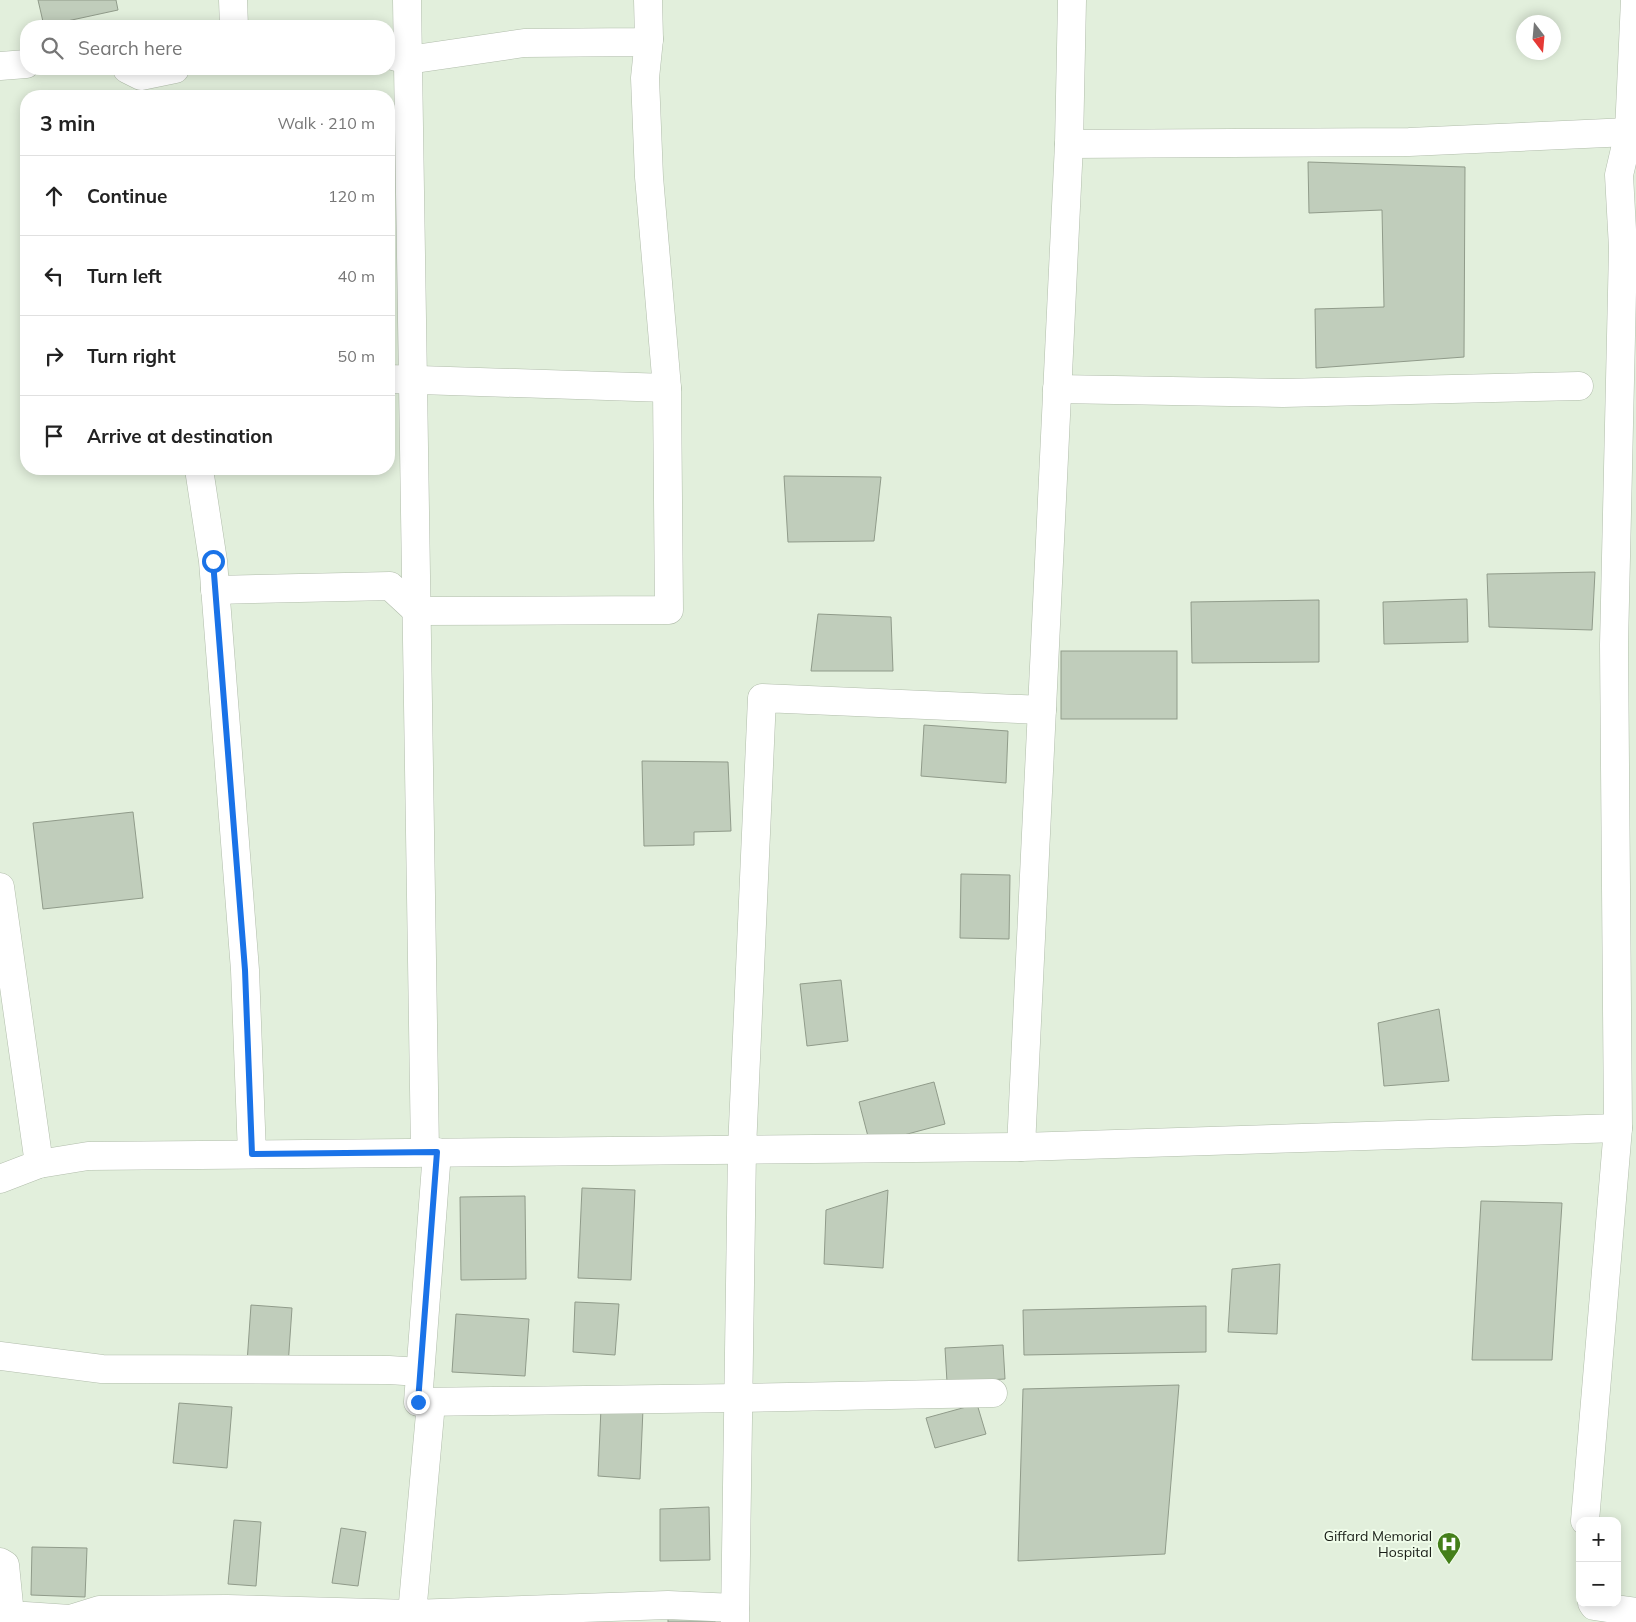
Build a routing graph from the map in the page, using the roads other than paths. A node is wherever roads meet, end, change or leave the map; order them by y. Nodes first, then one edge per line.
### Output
1 (233, 0) edge
2 (407, 0) edge
3 (648, 0) edge
4 (1072, 0) edge
5 (1634, 0) edge
6 (234, 20) edge
7 (649, 39) junction
8 (399, 58) edge
9 (20, 64) edge
10 (0, 66) edge
11 (155, 75) edge
12 (138, 80) edge
13 (1629, 132) junction
14 (1069, 144) junction
15 (1628, 166) edge
16 (401, 380) edge
17 (1580, 386) dead end
18 (667, 388) junction
19 (1057, 389) junction
20 (200, 475) edge
21 (216, 590) junction
22 (417, 611) junction
23 (1042, 710) junction
24 (1625, 744) edge
25 (0, 887) edge
26 (1618, 1128) junction
27 (1021, 1147) junction
28 (742, 1150) junction
29 (431, 1152) junction
30 (252, 1154) junction
31 (39, 1164) junction
32 (0, 1179) edge
33 (0, 1356) edge
34 (420, 1372) junction
35 (993, 1393) dead end
36 (739, 1398) junction
37 (431, 1403) junction
38 (1585, 1517) edge
39 (0, 1562) edge
40 (1601, 1607) edge
41 (1636, 1612) edge
42 (735, 1615) edge
43 (418, 1617) edge

1 - 6 street
2 - 8 street
3 - 7 street
4 - 14 street
5 - 13 street
7 - 8 street
7 - 18 street
8 - 16 street
9 - 10 street
11 - 12 street
13 - 14 street
13 - 15 street
14 - 19 street
15 - 24 street
16 - 18 street
16 - 22 street
17 - 19 street
18 - 22 street
19 - 23 street
20 - 21 street
21 - 22 street
21 - 30 street
22 - 29 street
23 - 27 street
23 - 28 street
24 - 26 street
25 - 31 street
26 - 27 street
26 - 38 street
27 - 28 street
28 - 29 street
28 - 36 street
29 - 30 street
29 - 34 street
30 - 31 street
31 - 32 street
33 - 34 street
34 - 37 street
35 - 36 street
36 - 37 street
36 - 42 street
37 - 43 street
39 - 43 street
40 - 41 street
42 - 43 street

